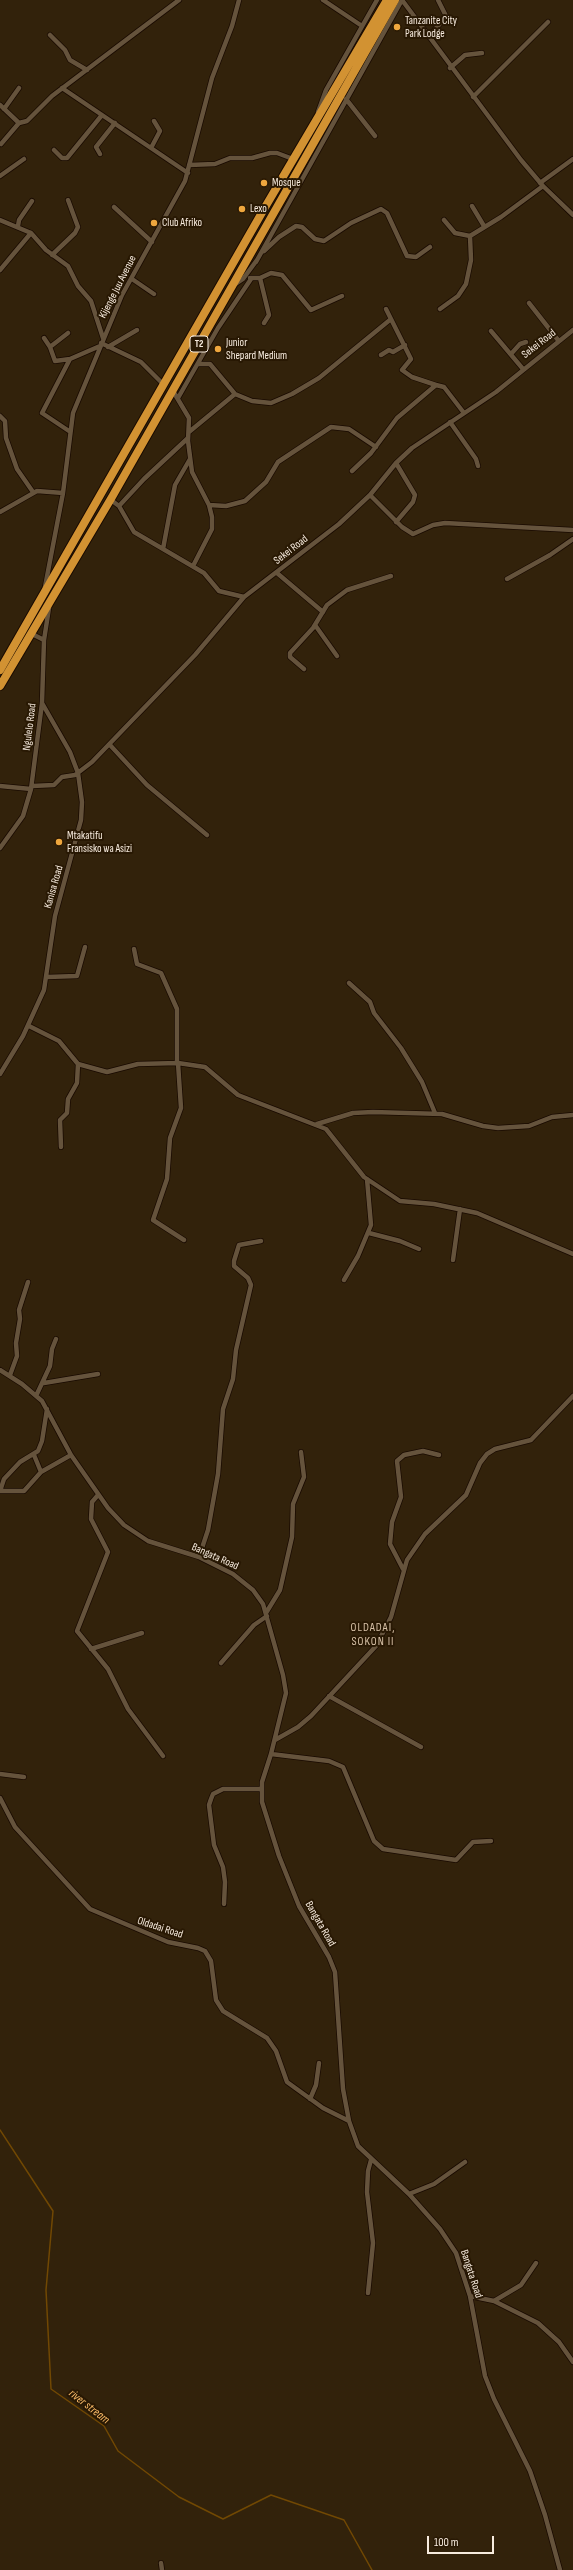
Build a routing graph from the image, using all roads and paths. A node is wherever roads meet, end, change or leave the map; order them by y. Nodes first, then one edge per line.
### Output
1 (179, 0) edge
2 (238, 0) edge
3 (323, 0) edge
4 (377, 0) edge
5 (387, 0) edge
6 (395, 0) edge
7 (402, 0) edge
8 (438, 0) edge
9 (548, 22) dead end
10 (362, 26) junction
11 (50, 35) dead end
12 (429, 37) junction
13 (482, 53) dead end
14 (450, 68) junction
15 (87, 70) junction
16 (19, 88) dead end
17 (62, 88) junction
18 (473, 98) junction
19 (346, 99) junction
20 (0, 105) edge
21 (4, 109) junction
22 (102, 115) junction
23 (154, 121) dead end
24 (19, 123) junction
25 (116, 123) junction
26 (313, 124) junction
27 (375, 136) dead end
28 (1, 144) edge
29 (151, 148) junction
30 (54, 150) dead end
31 (100, 154) dead end
32 (24, 158) dead end
33 (573, 158) edge
34 (292, 159) junction
35 (189, 165) junction
36 (188, 173) junction
37 (0, 176) edge
38 (541, 185) junction
39 (68, 200) dead end
40 (32, 201) dead end
41 (472, 206) dead end
42 (114, 208) dead end
43 (573, 214) edge
44 (0, 220) edge
45 (444, 220) dead end
46 (18, 226) junction
47 (484, 226) junction
48 (31, 233) junction
49 (470, 236) junction
50 (152, 242) junction
51 (430, 247) dead end
52 (52, 255) junction
53 (256, 262) junction
54 (0, 270) edge
55 (246, 276) junction
56 (260, 278) junction
57 (132, 279) junction
58 (251, 279) junction
59 (233, 285) junction
60 (154, 294) dead end
61 (342, 296) dead end
62 (529, 303) dead end
63 (386, 309) dead end
64 (440, 309) dead end
65 (391, 319) junction
66 (264, 322) dead end
67 (137, 330) dead end
68 (573, 330) edge
69 (491, 331) dead end
70 (68, 333) dead end
71 (44, 338) dead end
72 (558, 340) junction
73 (102, 342) junction
74 (526, 342) dead end
75 (405, 345) junction
76 (50, 347) junction
77 (108, 348) junction
78 (511, 354) junction
79 (381, 355) dead end
80 (70, 359) junction
81 (199, 364) junction
82 (523, 369) junction
83 (163, 384) junction
84 (436, 384) junction
85 (173, 391) junction
86 (235, 394) junction
87 (178, 398) junction
88 (464, 413) junction
89 (0, 416) edge
90 (450, 422) junction
91 (69, 431) junction
92 (188, 435) junction
93 (376, 447) junction
94 (190, 460) junction
95 (396, 463) junction
96 (478, 466) dead end
97 (352, 472) dead end
98 (103, 490) junction
99 (33, 492) junction
100 (63, 493) junction
101 (370, 495) junction
102 (111, 498) junction
103 (209, 505) junction
104 (119, 506) junction
105 (0, 512) edge
106 (87, 516) junction
107 (396, 522) junction
108 (96, 523) junction
109 (573, 530) edge
110 (573, 539) edge
111 (163, 549) junction
112 (193, 566) junction
113 (277, 573) junction
114 (391, 576) dead end
115 (507, 579) dead end
116 (44, 592) junction
117 (244, 597) junction
118 (50, 600) junction
119 (323, 612) junction
120 (315, 625) junction
121 (30, 633) junction
122 (44, 640) junction
123 (337, 656) dead end
124 (11, 668) junction
125 (304, 669) dead end
126 (0, 670) edge
127 (0, 686) edge
128 (0, 691) edge
129 (42, 703) junction
130 (110, 745) junction
131 (78, 773) junction
132 (0, 786) edge
133 (31, 787) junction
134 (207, 835) dead end
135 (0, 848) edge
136 (85, 947) dead end
137 (134, 949) dead end
138 (47, 977) junction
139 (349, 983) dead end
140 (29, 1026) junction
141 (177, 1063) junction
142 (78, 1064) junction
143 (0, 1074) edge
144 (435, 1113) junction
145 (573, 1115) edge
146 (316, 1124) junction
147 (61, 1146) dead end
148 (367, 1179) junction
149 (460, 1209) junction
150 (369, 1233) junction
151 (184, 1240) dead end
152 (261, 1241) dead end
153 (419, 1249) dead end
154 (573, 1254) edge
155 (453, 1260) dead end
156 (344, 1280) dead end
157 (28, 1282) dead end
158 (56, 1339) dead end
159 (0, 1370) edge
160 (98, 1374) dead end
161 (10, 1375) junction
162 (44, 1383) junction
163 (36, 1396) junction
164 (573, 1396) edge
165 (47, 1409) junction
166 (301, 1452) dead end
167 (34, 1455) junction
168 (71, 1455) junction
169 (439, 1455) dead end
170 (40, 1472) junction
171 (1, 1482) edge
172 (0, 1491) edge
173 (98, 1495) junction
174 (199, 1558) junction
175 (403, 1569) junction
176 (266, 1615) junction
177 (142, 1633) dead end
178 (91, 1649) junction
179 (221, 1663) dead end
180 (329, 1696) junction
181 (275, 1740) junction
182 (421, 1747) dead end
183 (271, 1754) junction
184 (162, 1756) dead end
185 (0, 1774) edge
186 (24, 1777) dead end
187 (261, 1789) junction
188 (0, 1798) edge
189 (490, 1841) dead end
190 (224, 1904) dead end
191 (319, 2063) dead end
192 (310, 2099) junction
193 (349, 2121) junction
194 (371, 2160) junction
195 (465, 2162) dead end
196 (409, 2194) junction
197 (536, 2263) dead end
198 (368, 2293) dead end
199 (470, 2296) junction
200 (494, 2301) junction
201 (573, 2362) edge
202 (161, 2563) dead end
203 (162, 2570) edge
204 (560, 2570) edge

1 - 15 street
2 - 35 street, Kijenge Juu Avenue
3 - 10 street
4 - 10 street
5 - 26 highway, T2
6 - 59 highway, T2
7 - 12 street
7 - 19 street
8 - 12 street
9 - 18 street
10 - 26 street
11 - 15 street
12 - 14 street
13 - 14 street
14 - 18 street
15 - 17 street
16 - 21 street
17 - 22 street
17 - 24 street
18 - 38 street
19 - 27 street
19 - 53 street
20 - 21 street
21 - 24 street
22 - 25 street
22 - 30 street
23 - 29 street
24 - 28 street
25 - 29 street
25 - 31 street
26 - 34 highway, T2
29 - 36 street
32 - 37 street
33 - 38 street
34 - 35 street
34 - 83 highway, T2
35 - 36 street, Kijenge Juu Avenue
36 - 50 street, Kijenge Juu Avenue
38 - 43 street
38 - 47 street
39 - 52 street
40 - 46 street
41 - 47 street
42 - 50 street
44 - 46 street
45 - 49 street
46 - 48 street
47 - 49 street
48 - 52 street
48 - 54 street
49 - 64 street
50 - 57 street, Kijenge Juu Avenue
51 - 53 street
52 - 73 street
53 - 55 street
55 - 58 street
55 - 59 street
56 - 58 street
56 - 61 street
56 - 66 street
57 - 60 street
57 - 73 street, Kijenge Juu Avenue
58 - 81 street
59 - 85 highway, T2
62 - 72 street
63 - 65 street
65 - 75 street
65 - 86 street
67 - 77 street
68 - 72 street, Sekei Road
69 - 78 street
70 - 76 street
71 - 76 street
72 - 82 street, Sekei Road
73 - 77 street
73 - 80 street
73 - 91 street, Kijenge Juu Avenue
74 - 78 street
75 - 79 street
75 - 84 street
76 - 80 street
77 - 83 street
78 - 82 street
80 - 91 street
81 - 86 street
81 - 87 street
82 - 88 street, Sekei Road
83 - 98 highway, T2
84 - 88 street
84 - 93 street
85 - 87 street
85 - 102 highway, T2
86 - 92 street
87 - 92 street
88 - 90 street, Sekei Road
89 - 99 street
90 - 95 street, Sekei Road
90 - 96 street
91 - 100 street, Kijenge Juu Avenue
92 - 94 street
92 - 104 street
93 - 97 street
93 - 103 street
94 - 103 street
94 - 111 street
95 - 101 street, Sekei Road
95 - 107 street
98 - 102 highway
98 - 106 highway, T2
99 - 100 street
99 - 105 street
100 - 116 street, Kijenge Juu Avenue
101 - 107 street
101 - 113 street, Sekei Road
102 - 104 street
102 - 108 highway, T2
103 - 112 street
104 - 111 street
106 - 108 highway
106 - 116 highway, T2
107 - 109 street
108 - 118 highway, T2
110 - 115 street
111 - 112 street
112 - 117 street
113 - 117 street, Sekei Road
113 - 119 street
114 - 119 street
116 - 126 highway, T2
117 - 130 street, Sekei Road
118 - 121 highway, T2
118 - 122 street, Ngulelo Road
119 - 120 street
120 - 123 street
120 - 125 street
121 - 122 street
121 - 124 highway, T2
122 - 129 street, Ngulelo Road
124 - 127 highway, T2
124 - 128 street
129 - 131 street, Kanisa Road
129 - 133 street, Ngulelo Road
130 - 131 street, Sekei Road
130 - 134 street
131 - 133 street, Sekei Road
131 - 138 street, Kanisa Road
132 - 133 street, Sekei Road
133 - 135 street, Ngulelo Road
136 - 138 street
137 - 141 street
138 - 140 street, Kanisa Road
139 - 144 street
140 - 142 street
140 - 143 street, Kanisa Road
141 - 142 street
141 - 146 street
141 - 151 street
142 - 147 street
144 - 145 street
144 - 146 street
146 - 148 street
148 - 149 street
148 - 150 street
149 - 154 street
149 - 155 street
150 - 153 street
150 - 156 street
152 - 174 street
157 - 161 street
158 - 162 street
159 - 161 street, Bangata Road
160 - 162 street
161 - 163 street, Bangata Road
162 - 163 street
163 - 165 street, Bangata Road
164 - 175 street
165 - 167 street
165 - 168 street, Bangata Road
166 - 176 street
167 - 170 street
167 - 171 street
168 - 170 street
168 - 173 street, Bangata Road
169 - 175 street
170 - 172 street
171 - 172 street
173 - 174 street, Bangata Road
173 - 178 street
174 - 176 street, Bangata Road
175 - 180 street
176 - 179 street
176 - 181 street, Bangata Road
177 - 178 street
178 - 184 street
180 - 181 street
180 - 182 street
181 - 183 street, Bangata Road
183 - 187 street, Bangata Road
183 - 189 street
185 - 186 street
187 - 190 street
187 - 193 street, Bangata Road
188 - 192 street, Oldadai Road
191 - 192 street
192 - 193 street, Oldadai Road
193 - 194 street, Bangata Road
194 - 196 street, Bangata Road
194 - 198 street
195 - 196 street
196 - 199 street, Bangata Road
197 - 200 street
199 - 200 street
199 - 204 street, Bangata Road
200 - 201 street
202 - 203 street

